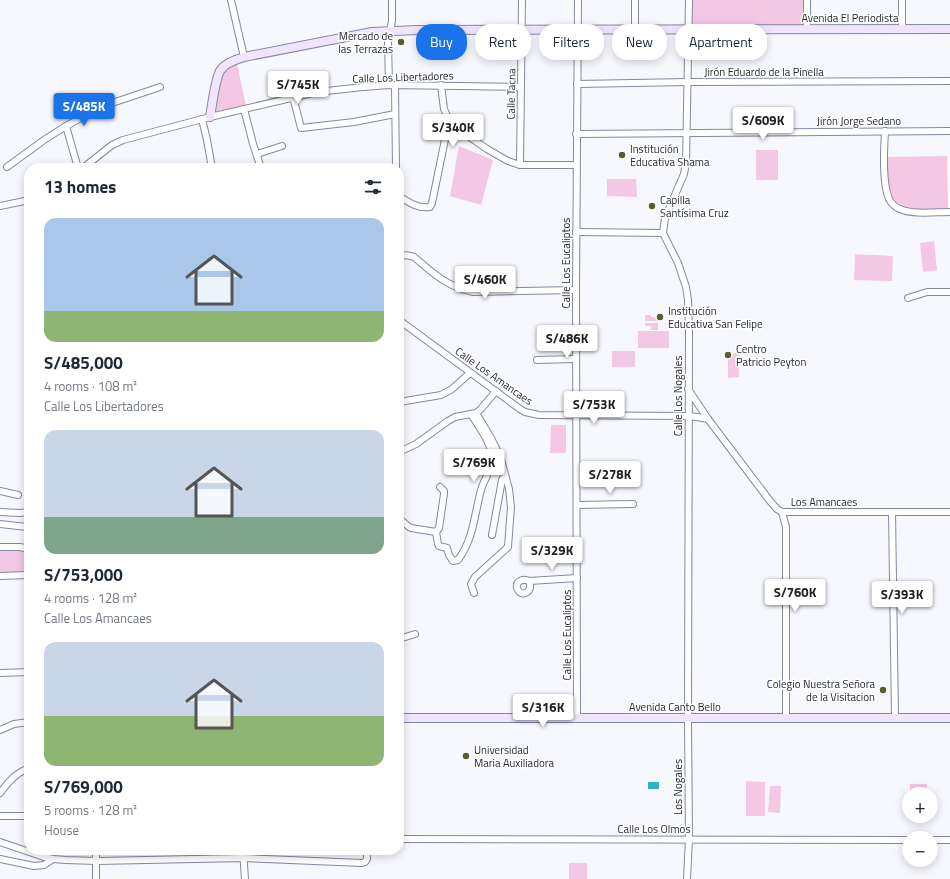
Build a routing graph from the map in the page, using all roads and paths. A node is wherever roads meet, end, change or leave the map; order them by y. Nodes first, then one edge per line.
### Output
1 (231, 0) edge
2 (392, 0) edge
3 (522, 0) edge
4 (578, 0) edge
5 (635, 0) edge
6 (689, 0) edge
7 (807, 0) edge
8 (902, 0) edge
9 (522, 24) edge
10 (578, 24) edge
11 (636, 24) edge
12 (689, 24) edge
13 (767, 29) edge
14 (807, 29) junction
15 (950, 29) edge
16 (475, 30) edge
17 (902, 30) junction
18 (390, 31) junction
19 (244, 58) junction
20 (521, 60) edge
21 (577, 60) edge
22 (688, 60) edge
23 (950, 81) edge
24 (688, 82) junction
25 (577, 84) junction
26 (441, 85) junction
27 (392, 86) junction
28 (160, 87) dead end
29 (521, 87) junction
30 (293, 97) junction
31 (244, 109) junction
32 (395, 114) junction
33 (210, 117) junction
34 (448, 118) junction
35 (202, 119) junction
36 (66, 126) junction
37 (885, 131) junction
38 (950, 131) edge
39 (687, 132) junction
40 (576, 134) junction
41 (282, 146) dead end
42 (257, 154) junction
43 (77, 163) edge
44 (89, 163) edge
45 (211, 163) edge
46 (260, 163) edge
47 (396, 163) edge
48 (520, 165) junction
49 (576, 165) junction
50 (7, 167) dead end
51 (404, 199) edge
52 (24, 201) edge
53 (0, 206) edge
54 (950, 212) edge
55 (576, 232) junction
56 (663, 232) junction
57 (404, 256) edge
58 (576, 290) junction
59 (950, 292) edge
60 (908, 298) dead end
61 (404, 324) edge
62 (576, 359) junction
63 (536, 360) dead end
64 (470, 373) junction
65 (688, 389) junction
66 (496, 391) junction
67 (404, 401) edge
68 (474, 413) junction
69 (576, 416) junction
70 (688, 416) junction
71 (708, 419) junction
72 (404, 450) edge
73 (505, 476) junction
74 (440, 487) dead end
75 (0, 491) edge
76 (18, 495) dead end
77 (633, 504) dead end
78 (576, 505) junction
79 (0, 512) edge
80 (782, 512) junction
81 (892, 512) junction
82 (950, 512) edge
83 (24, 513) edge
84 (404, 522) edge
85 (0, 524) edge
86 (24, 527) edge
87 (436, 532) junction
88 (492, 535) dead end
89 (0, 547) edge
90 (24, 548) edge
91 (24, 575) edge
92 (0, 576) edge
93 (576, 578) junction
94 (529, 581) dead end
95 (474, 593) dead end
96 (415, 634) dead end
97 (404, 637) edge
98 (24, 672) edge
99 (0, 673) edge
100 (404, 718) edge
101 (577, 718) junction
102 (688, 718) junction
103 (786, 718) junction
104 (895, 718) junction
105 (950, 718) edge
106 (24, 723) edge
107 (0, 730) edge
108 (24, 771) edge
109 (0, 793) edge
110 (0, 816) edge
111 (24, 816) edge
112 (689, 838) junction
113 (404, 839) edge
114 (902, 840) edge
115 (938, 840) edge
116 (950, 840) edge
117 (0, 842) edge
118 (24, 850) edge
119 (41, 855) edge
120 (96, 855) edge
121 (244, 855) edge
122 (367, 855) edge
123 (244, 858) junction
124 (0, 859) edge
125 (53, 859) junction
126 (97, 861) junction
127 (96, 879) edge
128 (244, 879) edge
129 (687, 879) edge

1 - 19 street
2 - 18 street
3 - 9 street, Calle Tacna
4 - 10 street, Calle Los Eucaliptos
5 - 11 street
6 - 12 street
7 - 14 street
8 - 17 street
13 - 14 street, Avenida El Periodista
14 - 17 street, Avenida El Periodista
15 - 17 street, Avenida El Periodista
16 - 18 street, Avenida El Periodista
18 - 19 street, Avenida El Periodista
18 - 27 street
19 - 33 street, Avenida El Periodista
20 - 29 street, Calle Tacna
21 - 25 street, Calle Los Eucaliptos
22 - 24 street
23 - 24 street, Jirón Eduardo de la Pinella
24 - 25 street, Jirón Eduardo de la Pinella
24 - 39 street
25 - 40 street, Calle Los Eucaliptos
26 - 27 street, Calle Los Libertadores
26 - 29 street, Calle Los Libertadores
26 - 34 street
27 - 30 street, Calle Los Libertadores
27 - 32 street
28 - 36 street
29 - 48 street, Calle Tacna
30 - 31 street, Calle Los Libertadores
30 - 32 street
31 - 33 street, Calle Los Libertadores
31 - 42 street
32 - 47 street
33 - 35 street, Calle Los Libertadores
34 - 48 street
34 - 51 street
35 - 44 street, Calle Los Libertadores
35 - 45 street
36 - 43 street
36 - 50 street
37 - 38 street, Jirón Jorge Sedano
37 - 39 street, Jirón Jorge Sedano
37 - 54 street
39 - 40 street, Jirón Jorge Sedano
39 - 56 street
40 - 49 street, Calle Los Eucaliptos
41 - 42 street
42 - 46 street
48 - 49 street
49 - 55 street, Calle Los Eucaliptos
52 - 53 street
55 - 56 street
55 - 58 street, Calle Los Eucaliptos
56 - 65 street, Calle Los Nogales
57 - 58 street
58 - 62 street, Calle Los Eucaliptos
59 - 60 street
61 - 64 street, Calle Los Amancaes
62 - 63 street
62 - 69 street, Calle Los Eucaliptos
64 - 66 street, Calle Los Amancaes
64 - 67 street
65 - 70 street, Calle Los Nogales
65 - 71 street, Los Amancaes
66 - 68 street
66 - 69 street, Calle Los Amancaes
68 - 72 street
68 - 73 street
68 - 87 street
69 - 70 street, Calle Los Amancaes
69 - 78 street, Calle Los Eucaliptos
70 - 71 street, Calle Los Amancaes
70 - 102 street, Calle Los Nogales
71 - 80 street, Los Amancaes
73 - 88 street
73 - 95 street
74 - 87 street
75 - 76 street
77 - 78 street
78 - 93 street, Calle Los Eucaliptos
79 - 83 street
80 - 81 street, Los Amancaes
80 - 103 street
81 - 82 street, Los Amancaes
81 - 104 street
84 - 87 street
85 - 86 street
89 - 90 street
91 - 92 street
93 - 94 street
93 - 101 street, Calle Los Eucaliptos
96 - 97 street
98 - 99 street
100 - 101 street, Avenida Canto Bello
101 - 102 street, Avenida Canto Bello
102 - 103 street, Avenida Canto Bello
102 - 112 street, Los Nogales
103 - 104 street, Avenida Canto Bello
104 - 105 street, Avenida Canto Bello
106 - 107 street
108 - 109 street
110 - 111 street
112 - 113 street, Calle Los Olmos
112 - 114 street, Calle Los Olmos
112 - 129 street, Los Nogales
115 - 116 street
117 - 118 street
119 - 125 street
120 - 126 street
121 - 123 street
122 - 123 street
123 - 126 street
123 - 128 street
124 - 125 street
125 - 126 street
126 - 127 street

